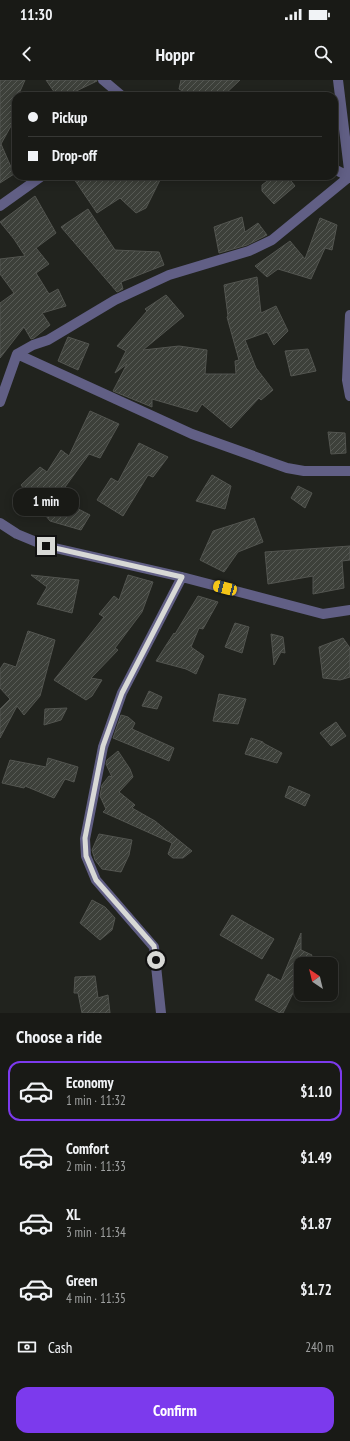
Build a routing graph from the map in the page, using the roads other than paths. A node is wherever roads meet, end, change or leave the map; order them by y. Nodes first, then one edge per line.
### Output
1 (103, 80) edge
2 (338, 80) edge
3 (117, 92) edge
4 (338, 171) edge
5 (350, 177) edge
6 (36, 180) edge
7 (0, 206) edge
8 (350, 315) edge
9 (17, 354) junction
10 (350, 396) edge
11 (0, 402) edge
12 (350, 471) edge
13 (0, 523) edge
14 (182, 577) junction
15 (350, 610) edge
16 (161, 1013) edge

1 - 3 street
2 - 5 street
4 - 5 street
5 - 9 street
6 - 7 street
8 - 10 street
9 - 11 street
9 - 12 street
13 - 14 street
14 - 15 street
14 - 16 street

